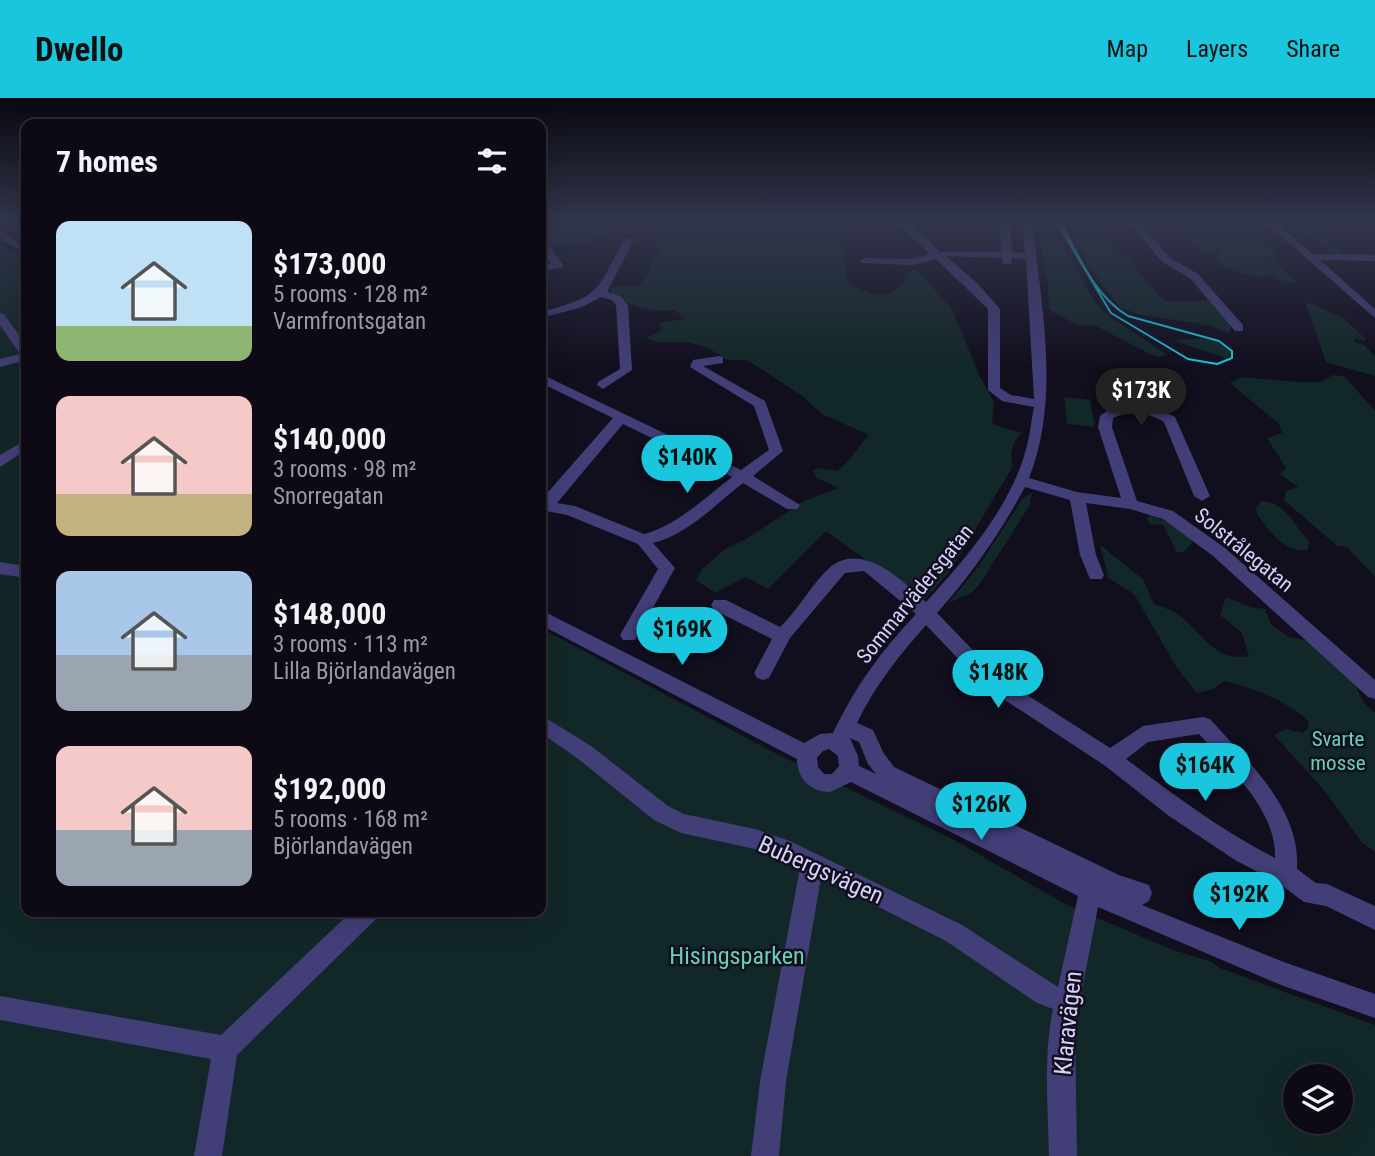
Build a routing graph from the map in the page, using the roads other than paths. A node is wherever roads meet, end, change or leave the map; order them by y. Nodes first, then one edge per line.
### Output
1 (613, 270) edge
2 (955, 270) edge
3 (1032, 270) edge
4 (1185, 270) edge
5 (1327, 270) edge
6 (601, 294) junction
7 (1372, 309) edge
8 (546, 314) edge
9 (0, 316) edge
10 (1239, 328) dead end
11 (21, 348) edge
12 (21, 357) edge
13 (719, 360) dead end
14 (0, 363) edge
15 (546, 380) edge
16 (603, 385) dead end
17 (1041, 404) junction
18 (622, 418) junction
19 (21, 447) edge
20 (0, 462) edge
21 (742, 476) junction
22 (1021, 481) junction
23 (1202, 496) dead end
24 (1077, 497) junction
25 (546, 503) edge
26 (1131, 504) junction
27 (546, 505) edge
28 (792, 505) dead end
29 (644, 540) junction
30 (0, 568) edge
31 (21, 571) edge
32 (1096, 575) dead end
33 (720, 605) dead end
34 (926, 613) junction
35 (546, 620) edge
36 (629, 635) dead end
37 (780, 635) junction
38 (763, 673) dead end
39 (1375, 691) edge
40 (546, 726) edge
41 (842, 736) junction
42 (806, 754) junction
43 (1111, 759) junction
44 (849, 771) junction
45 (812, 863) junction
46 (1286, 874) junction
47 (1090, 891) junction
48 (1141, 893) dead end
49 (359, 917) edge
50 (1375, 918) edge
51 (1065, 1002) junction
52 (1375, 1006) edge
53 (0, 1008) edge
54 (225, 1049) junction
55 (208, 1156) edge
56 (765, 1156) edge
57 (1063, 1156) edge

1 - 6 street
2 - 17 street
3 - 17 street, Sommarvädersgatan
4 - 10 street
5 - 7 street
6 - 8 street
6 - 16 street
9 - 11 street
12 - 14 street
13 - 21 street
15 - 18 street
17 - 22 street, Sommarvädersgatan
18 - 21 street
18 - 25 street
19 - 20 street
21 - 28 street
21 - 29 street
22 - 24 street, Solstrålegatan
22 - 34 street, Sommarvädersgatan
23 - 26 street
24 - 26 street, Solstrålegatan
24 - 32 street
26 - 39 street, Solstrålegatan
27 - 29 street
29 - 36 street
30 - 31 street
33 - 37 street
34 - 37 street
34 - 41 street, Sommarvädersgatan
34 - 43 street
35 - 42 street
37 - 38 street
40 - 45 street, Bubergsvägen
41 - 42 street
41 - 44 street
41 - 48 street
42 - 44 street
43 - 46 street
43 - 46 street
44 - 47 street
45 - 51 street, Bubergsvägen
45 - 56 street
46 - 50 street
47 - 51 street, Klaravägen
47 - 52 street
49 - 54 street
51 - 57 street, Klaravägen
53 - 54 street
54 - 55 street

